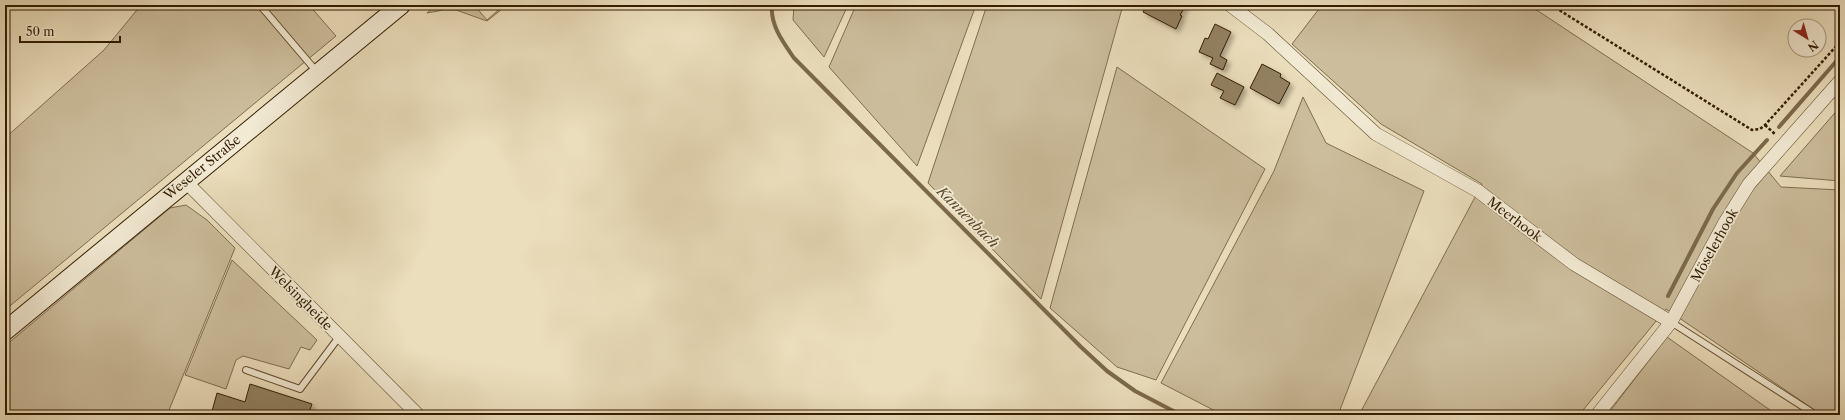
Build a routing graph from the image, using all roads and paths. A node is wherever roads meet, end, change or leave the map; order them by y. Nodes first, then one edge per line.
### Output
1 (260, 5) edge
2 (401, 5) edge
3 (1230, 5) edge
4 (1551, 5) edge
5 (1840, 42) edge
6 (318, 73) junction
7 (1840, 81) edge
8 (185, 182) junction
9 (1671, 322) junction
10 (5, 331) edge
11 (339, 337) junction
12 (246, 370) dead end
13 (418, 415) edge
14 (1597, 415) edge
15 (1816, 415) edge

1 - 6 lane
2 - 6 main road, Weseler Straße
3 - 9 street, Meerhook
4 - 5 path
6 - 8 main road, Weseler Straße
7 - 9 street, Möselerhook
8 - 10 main road, Weseler Straße
8 - 11 street, Welsingheide
9 - 14 street, Möselerhook
9 - 15 lane, Meerhook
11 - 12 lane
11 - 13 street, Welsingheide

